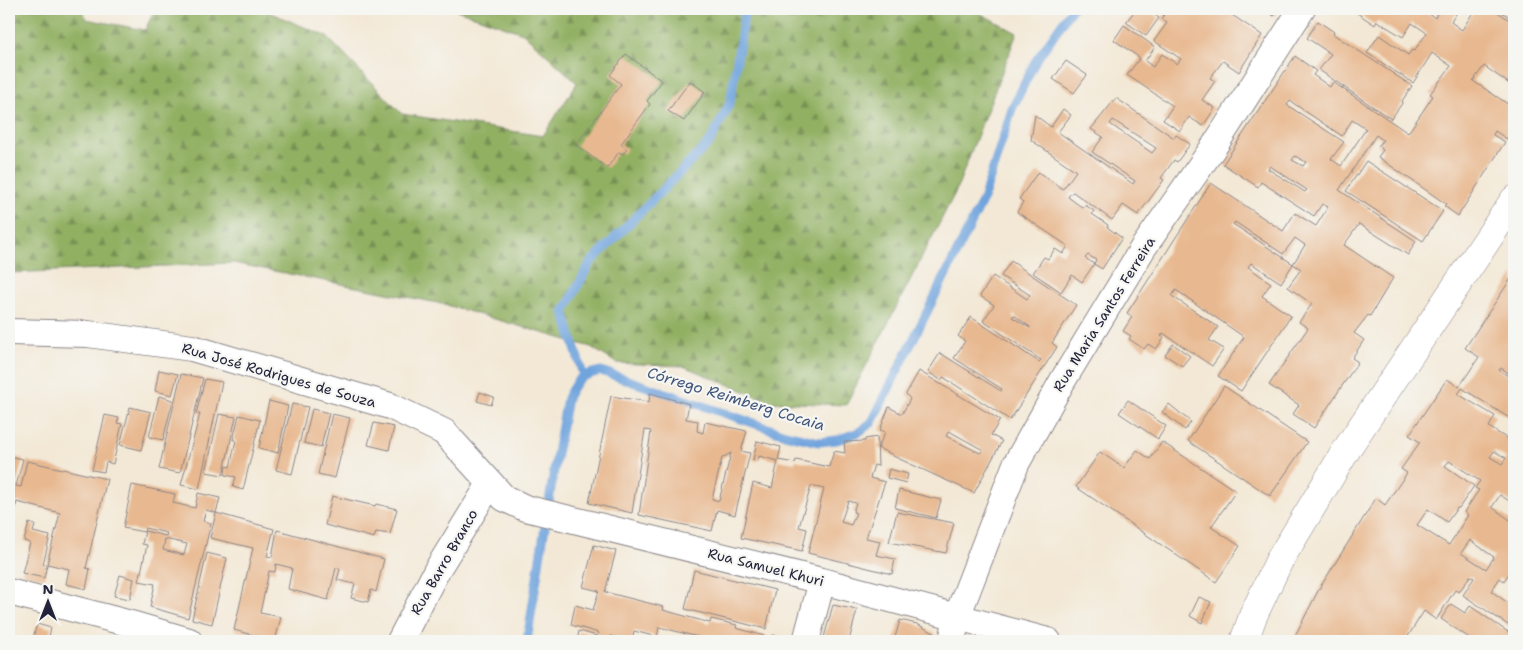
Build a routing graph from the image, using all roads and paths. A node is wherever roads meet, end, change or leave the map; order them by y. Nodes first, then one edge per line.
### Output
1 (1302, 9) edge
2 (1514, 200) edge
3 (9, 332) edge
4 (490, 484) junction
5 (822, 581) junction
6 (9, 592) edge
7 (954, 629) edge
8 (188, 641) edge
9 (400, 641) edge
10 (806, 641) edge
11 (1048, 641) edge
12 (1244, 641) edge

1 - 7 street, Rua Maria Santos Ferreira
2 - 12 main road
3 - 4 street, Rua José Rodrigues de Souza
4 - 5 street, Rua Samuel Khuri
4 - 9 street, Rua Barro Branco
5 - 7 street, Rua Samuel Khuri
5 - 10 street
6 - 8 street
7 - 11 street, Rua Samuel Khuri

